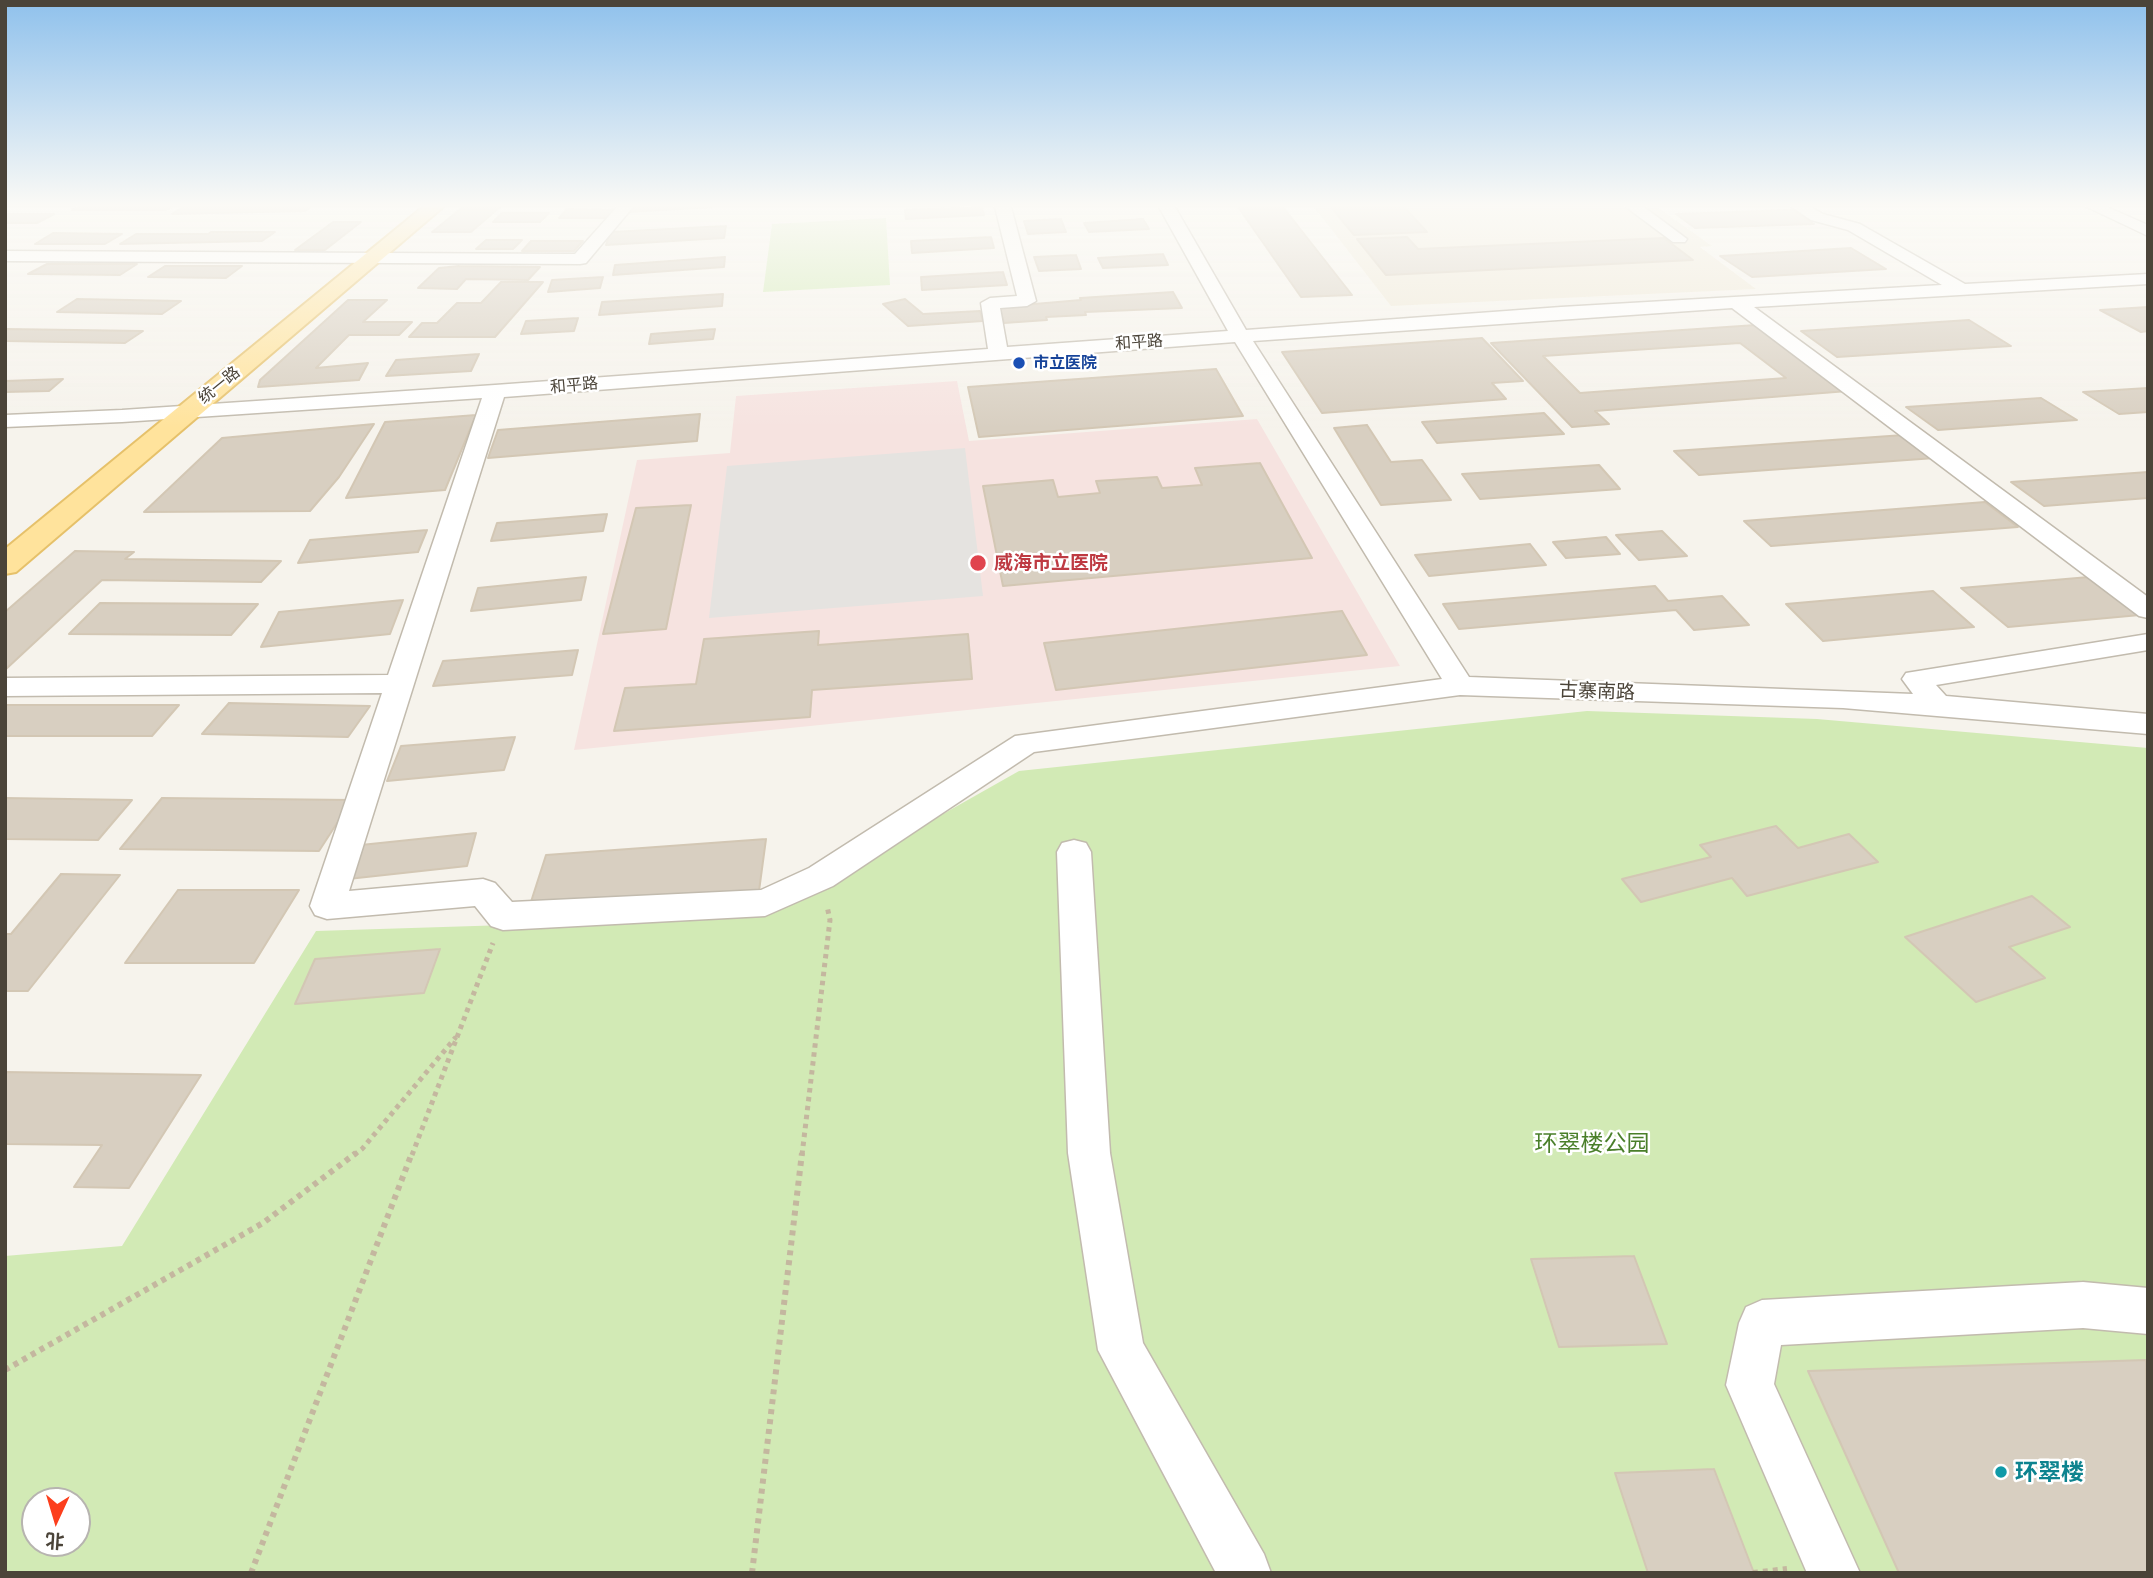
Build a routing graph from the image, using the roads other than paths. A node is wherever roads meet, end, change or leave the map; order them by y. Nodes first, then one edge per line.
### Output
1 (332, 281) edge
2 (336, 281) edge
3 (1022, 281) edge
4 (1209, 281) edge
5 (1947, 281) edge
6 (2117, 281) edge
7 (1961, 289) junction
8 (1736, 302) junction
9 (1240, 335) junction
10 (998, 352) junction
11 (495, 391) junction
12 (186, 412) junction
13 (155, 414) junction
14 (5, 421) edge
15 (5, 537) edge
16 (5, 565) edge
17 (2148, 610) edge
18 (2148, 642) edge
19 (399, 684) junction
20 (1460, 686) junction
21 (5, 687) edge
22 (1937, 705) junction
23 (2142, 725) edge
24 (1074, 852) dead end
25 (2148, 1311) edge
26 (1245, 1573) edge
27 (1835, 1573) edge

1 - 13 main road, 统一路
2 - 12 main road, 统一路
3 - 10 street
4 - 9 street
5 - 7 street
6 - 7 street, 和平路
7 - 8 street, 和平路
8 - 9 street, 和平路
8 - 17 street
9 - 10 street, 和平路
9 - 20 street
10 - 11 street, 和平路
11 - 12 street, 和平路
11 - 19 street
12 - 13 street, 和平路
12 - 16 main road, 统一路
13 - 14 street, 和平路
13 - 15 main road, 统一路
18 - 22 street
19 - 20 street, 古寨南路
19 - 21 street
20 - 22 street, 古寨南路
22 - 23 street, 古寨南路
24 - 26 street
25 - 27 street

